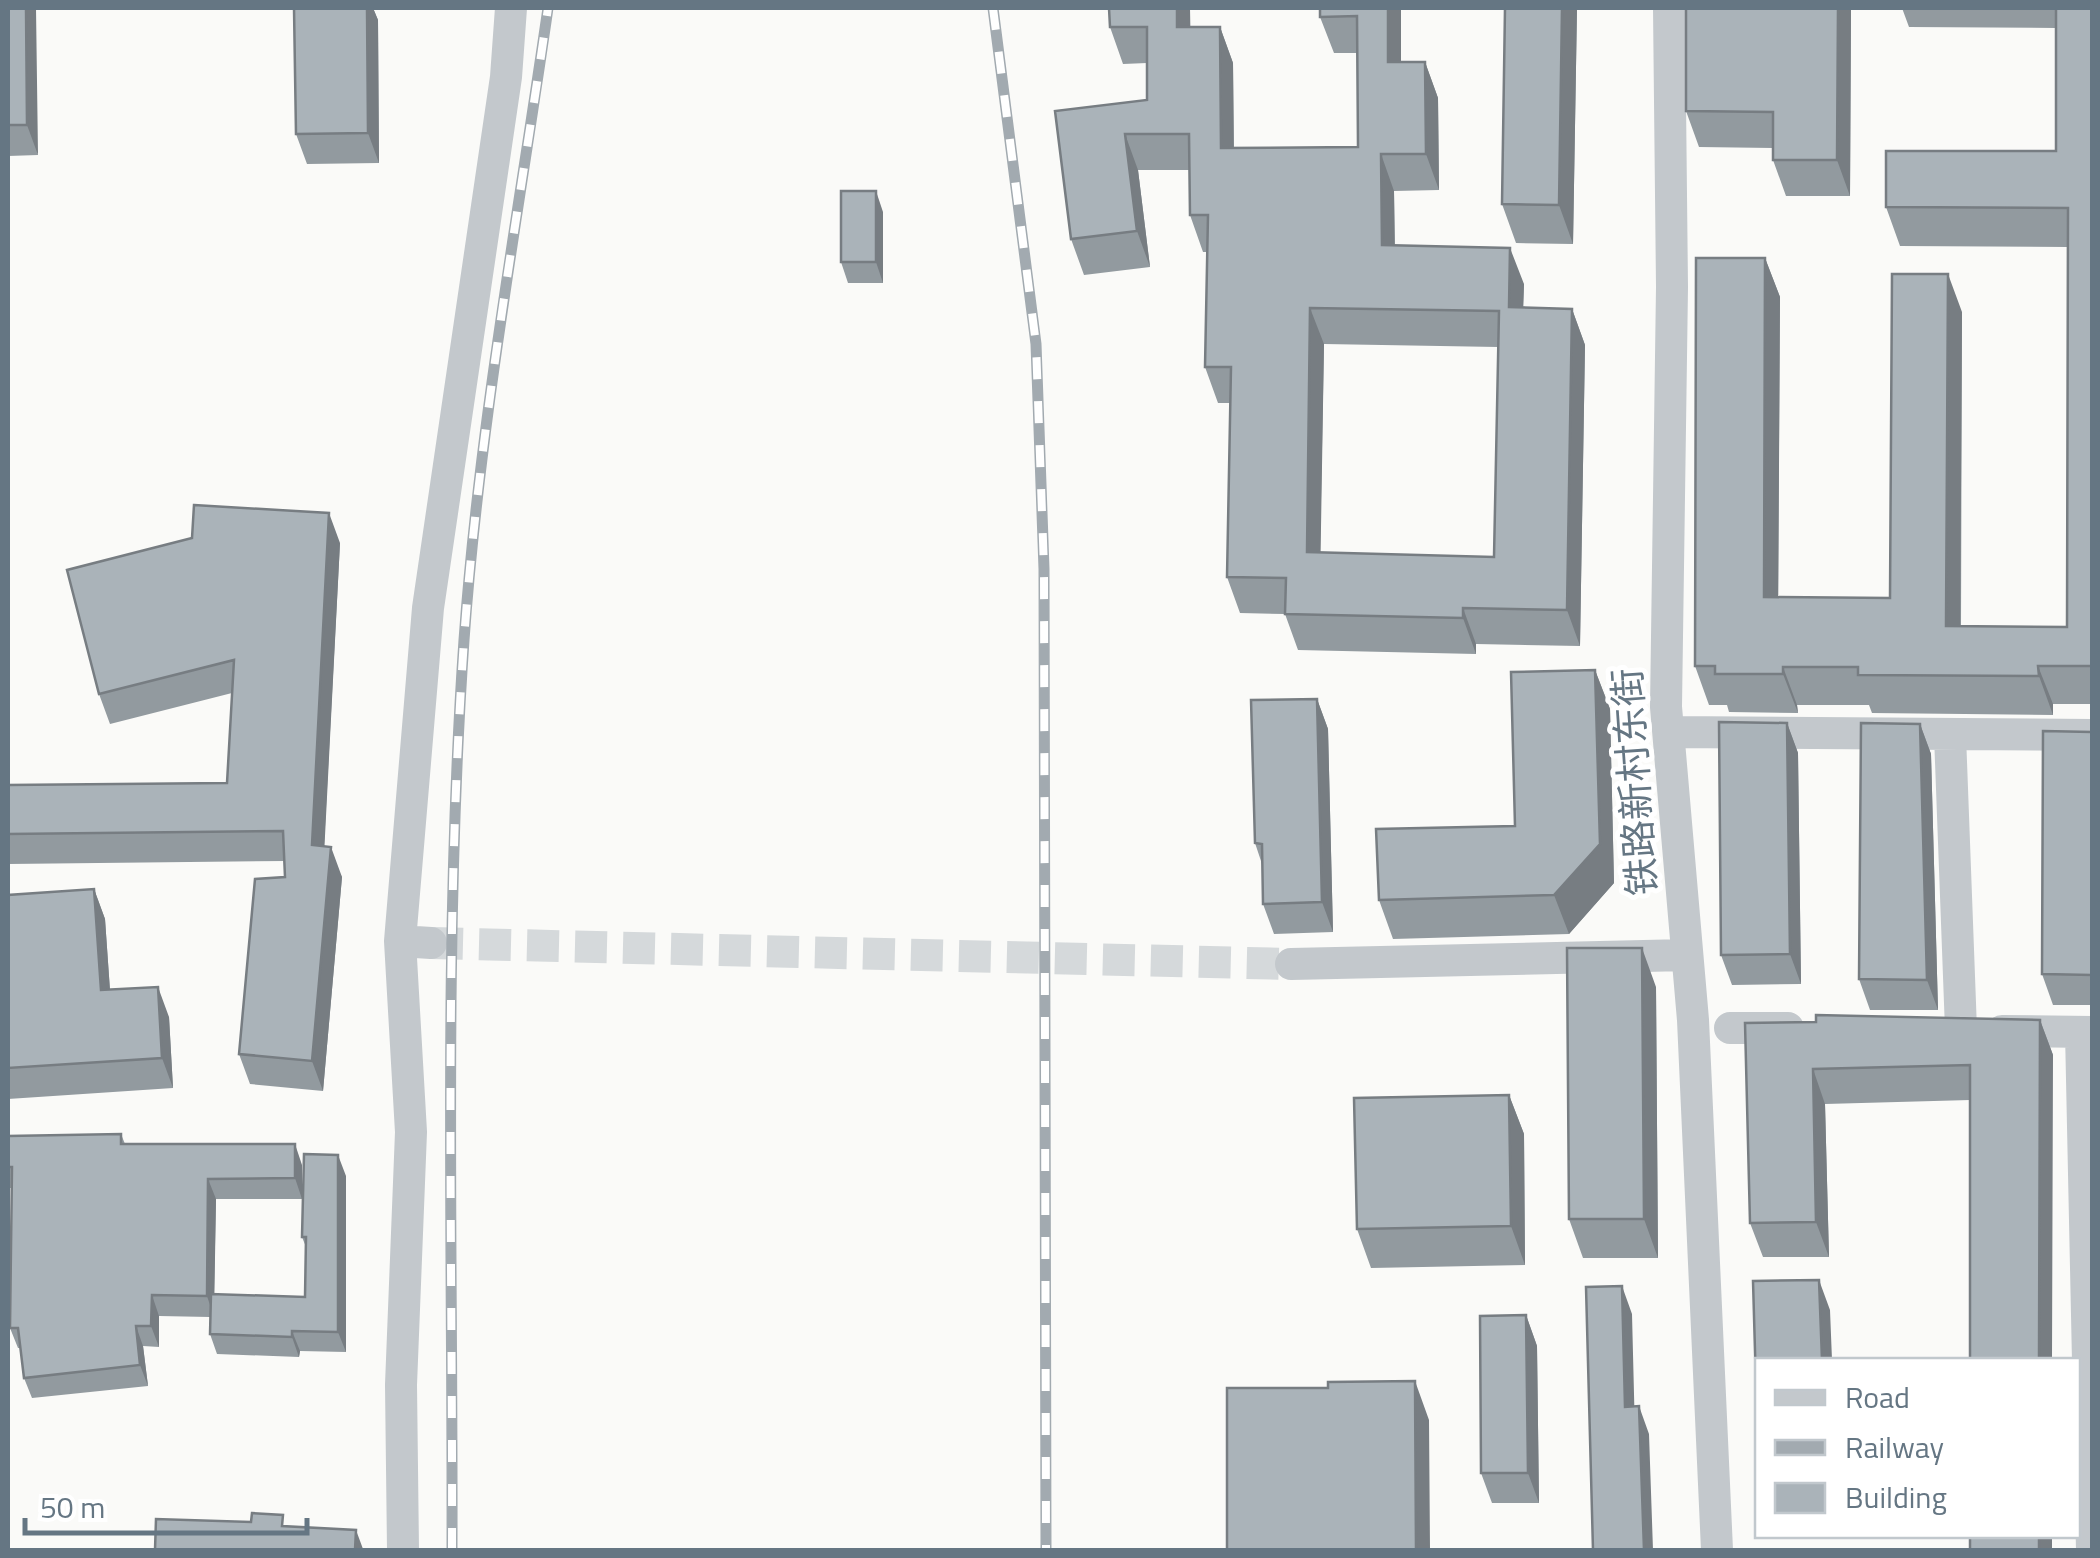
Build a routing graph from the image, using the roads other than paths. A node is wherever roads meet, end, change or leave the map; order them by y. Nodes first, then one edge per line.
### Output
1 (511, 8) edge
2 (1669, 8) edge
3 (1670, 732) junction
4 (1950, 735) junction
5 (2092, 735) edge
6 (1687, 955) junction
7 (1291, 964) tunnel mouth
8 (1730, 1028) dead end
9 (1826, 1029) edge
10 (1923, 1030) edge
11 (1961, 1030) junction
12 (2087, 1032) edge
13 (403, 1550) edge
14 (1716, 1550) edge
15 (2092, 1550) edge

1 - 13 street
2 - 3 street, 铁路新村东街
3 - 4 street
3 - 6 street, 铁路新村东街
4 - 5 street
4 - 11 street
6 - 7 street
6 - 14 street, 铁路新村东街
8 - 9 street
10 - 11 street
11 - 12 street
12 - 15 street

